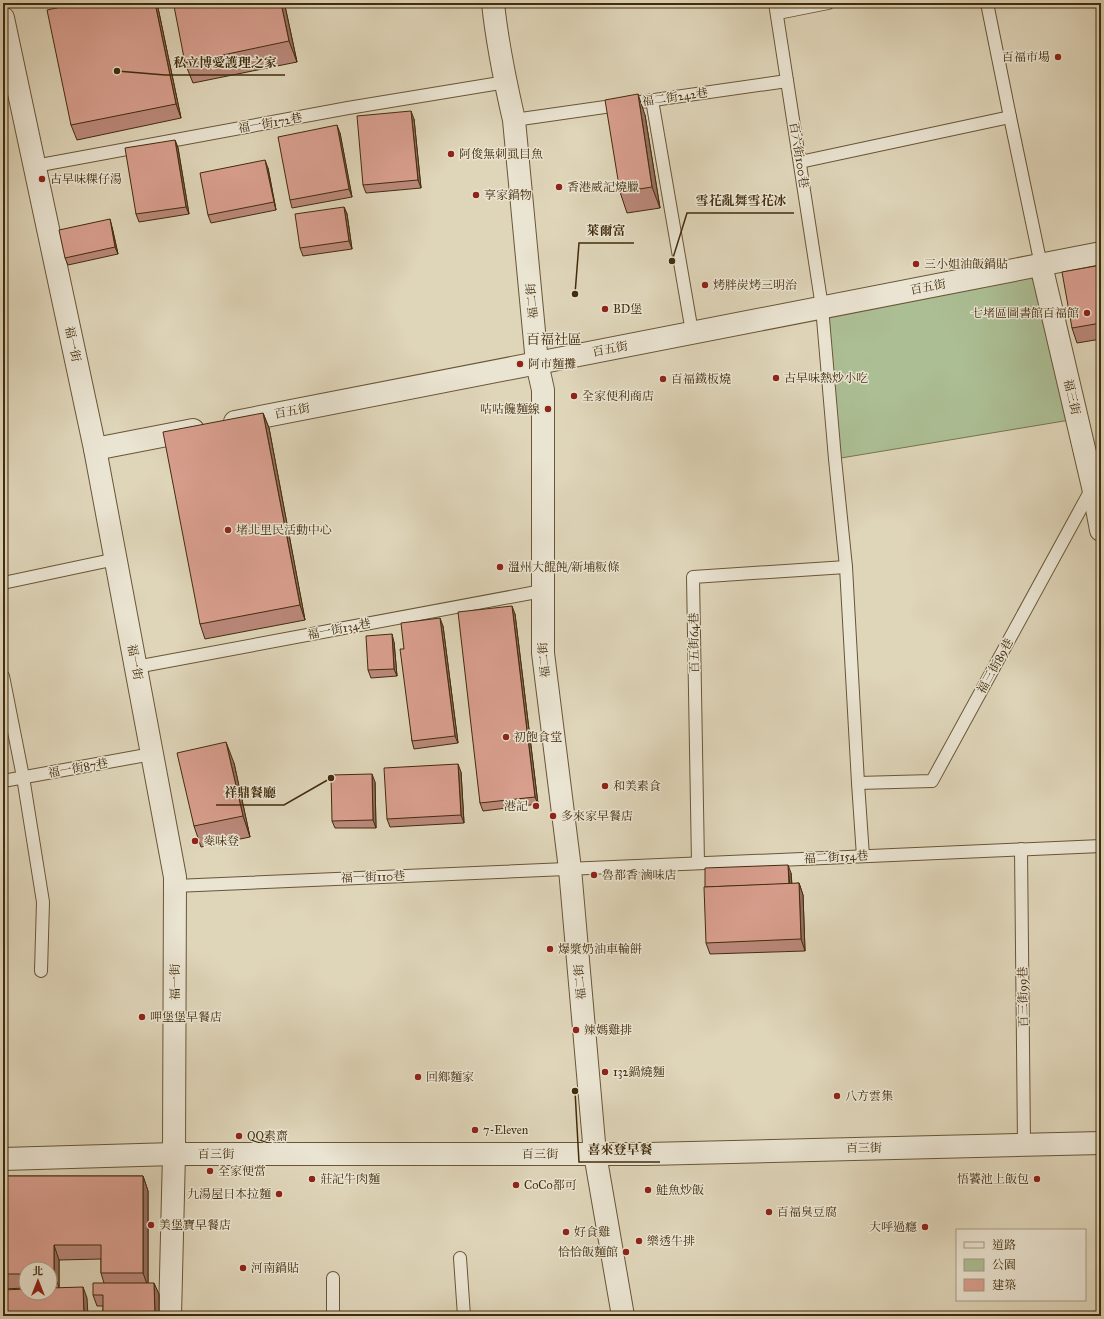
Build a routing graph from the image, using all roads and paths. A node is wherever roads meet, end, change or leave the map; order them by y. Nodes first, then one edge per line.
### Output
1 (492, 3) edge
2 (828, 3) edge
3 (986, 3) edge
4 (776, 8) edge
5 (3, 18) edge
6 (787, 81) junction
7 (506, 82) junction
8 (652, 100) junction
9 (1010, 117) junction
10 (514, 120) junction
11 (800, 162) junction
12 (34, 166) junction
13 (1101, 253) edge
14 (1041, 264) junction
15 (822, 307) junction
16 (692, 332) junction
17 (537, 363) junction
18 (95, 449) junction
19 (1093, 487) junction
20 (1101, 530) edge
21 (116, 559) junction
22 (846, 567) junction
23 (3, 583) edge
24 (542, 591) junction
25 (136, 666) junction
26 (3, 676) edge
27 (152, 754) junction
28 (23, 777) junction
29 (3, 781) edge
30 (858, 783) junction
31 (1101, 846) edge
32 (1021, 849) junction
33 (864, 856) junction
34 (698, 864) junction
35 (570, 869) junction
36 (175, 886) junction
37 (41, 971) dead end
38 (1101, 1143) edge
39 (1024, 1144) junction
40 (174, 1154) junction
41 (595, 1154) junction
42 (3, 1158) edge
43 (460, 1258) dead end
44 (333, 1278) dead end
45 (170, 1316) edge
46 (333, 1316) edge
47 (464, 1316) edge
48 (623, 1316) edge

1 - 7 street, 福二街
2 - 4 lane
3 - 9 lane
4 - 6 lane, 百六街100巷
5 - 12 street, 福一街
6 - 8 lane, 福二街242巷
6 - 11 lane, 百六街100巷
7 - 10 street, 福二街
7 - 12 lane, 福一街172巷
8 - 10 lane, 福二街242巷
8 - 16 lane
9 - 11 lane
9 - 14 lane
10 - 17 street, 福二街
11 - 15 lane, 百六街100巷
12 - 18 street, 福一街
13 - 14 street, 百五街
14 - 15 street, 百五街
14 - 19 street, 福三街
15 - 16 street, 百五街
15 - 22 lane
16 - 17 street, 百五街
17 - 18 street, 百五街
17 - 24 street, 福二街
18 - 21 street, 福一街
19 - 20 street, 福三街
19 - 30 lane, 福三街89巷
21 - 23 lane
21 - 25 street, 福一街
22 - 30 lane
22 - 34 lane, 百五街64巷
24 - 25 lane, 福一街134巷
24 - 35 street, 福二街
25 - 27 street, 福一街
26 - 28 lane
27 - 28 lane, 福一街87巷
27 - 36 street, 福一街
28 - 29 lane, 福一街87巷
28 - 37 lane
30 - 33 lane
31 - 32 lane, 福二街154巷
32 - 33 lane, 福二街154巷
32 - 39 lane, 百三街99巷
33 - 34 lane, 福二街154巷
34 - 35 lane, 福二街154巷
35 - 36 lane, 福一街110巷
35 - 41 street, 福二街
36 - 40 street, 福一街
38 - 39 street, 百三街
39 - 41 street, 百三街
40 - 41 street, 百三街
40 - 42 street, 百三街
40 - 45 street, 福一街
41 - 48 street, 福二街
43 - 47 lane
44 - 46 lane

